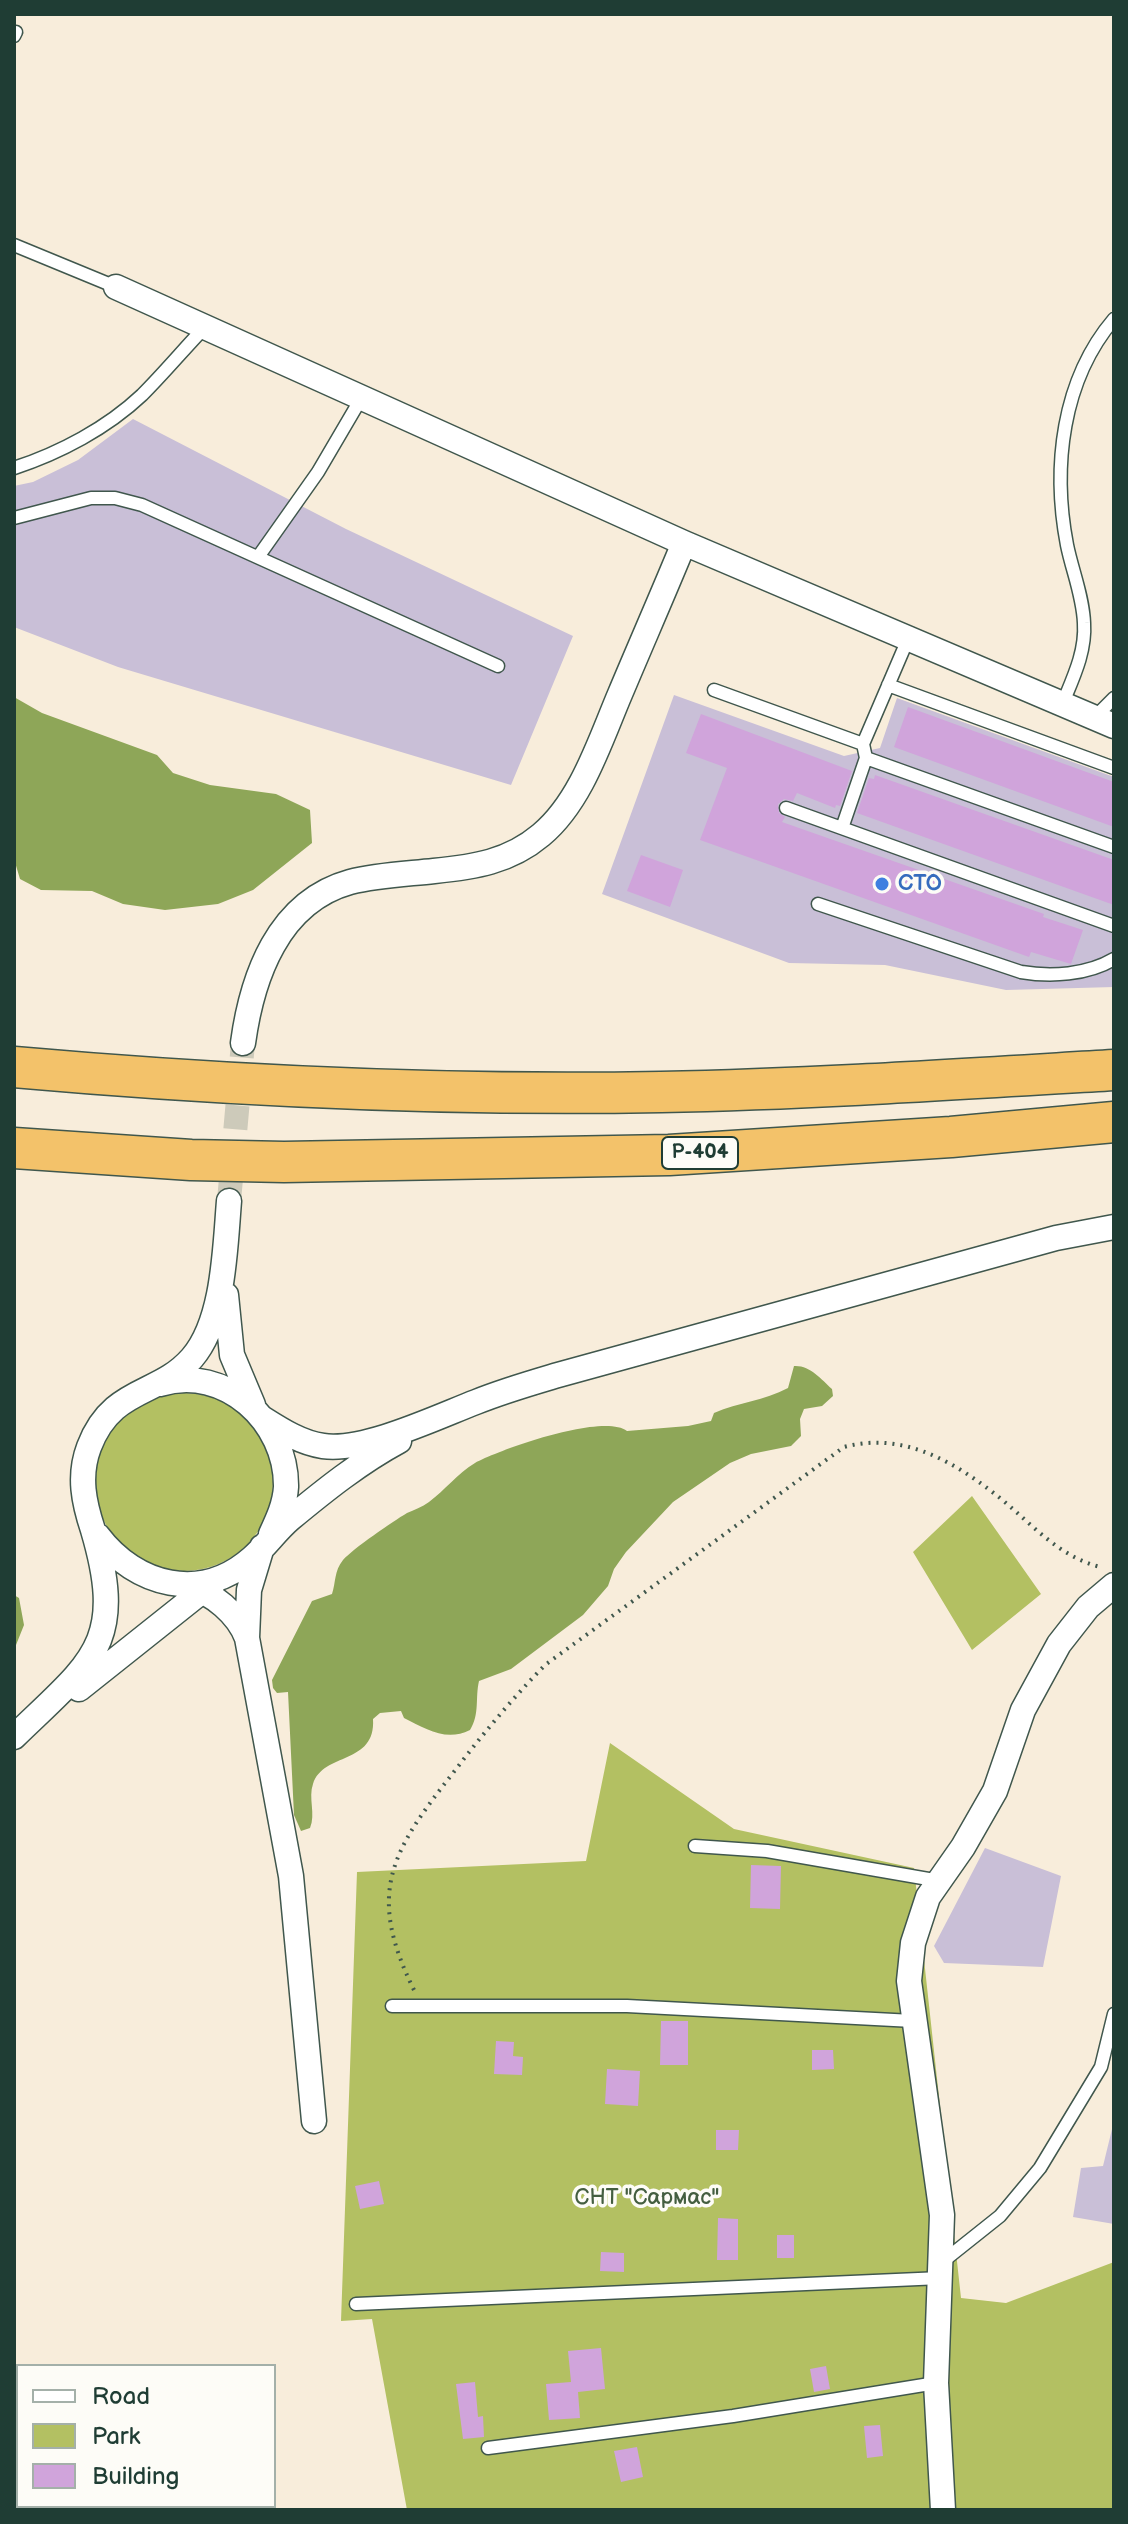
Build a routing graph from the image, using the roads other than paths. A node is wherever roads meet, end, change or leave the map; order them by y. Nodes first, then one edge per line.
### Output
1 (14, 245) edge
2 (116, 287) joint
3 (1114, 319) edge
4 (205, 327) junction
5 (362, 397) junction
6 (14, 468) edge
7 (14, 518) edge
8 (684, 543) junction
9 (258, 557) junction
10 (908, 639) junction
11 (498, 666) dead end
12 (888, 685) junction
13 (714, 690) dead end
14 (1114, 698) edge
15 (1062, 705) junction
16 (1104, 722) edge
17 (863, 744) junction
18 (866, 758) junction
19 (1114, 768) edge
20 (786, 808) dead end
21 (842, 828) junction
22 (1114, 847) edge
23 (818, 904) dead end
24 (1114, 926) edge
25 (1114, 959) edge
26 (243, 1043) tunnel mouth
27 (1114, 1054) edge
28 (14, 1067) edge
29 (1114, 1070) edge
30 (948, 1080) junction
31 (1114, 1122) edge
32 (951, 1137) junction
33 (1114, 1137) edge
34 (14, 1148) edge
35 (229, 1201) tunnel mouth
36 (1114, 1227) edge
37 (224, 1257) junction
38 (140, 1391) junction
39 (259, 1414) junction
40 (445, 1415) junction
41 (88, 1515) junction
42 (266, 1542) junction
43 (200, 1585) junction
44 (1114, 1585) edge
45 (247, 1638) junction
46 (14, 1738) edge
47 (695, 1846) dead end
48 (940, 1881) junction
49 (392, 2006) dead end
50 (1114, 2014) edge
51 (913, 2021) junction
52 (314, 2121) dead end
53 (941, 2270) junction
54 (356, 2304) dead end
55 (936, 2383) junction
56 (488, 2448) dead end
57 (943, 2510) edge

1 - 2 lane
2 - 4 street
3 - 15 lane
4 - 5 street
4 - 6 lane
5 - 8 street
5 - 9 lane
7 - 9 lane
8 - 10 street
8 - 26 street
9 - 11 lane
10 - 12 lane
10 - 15 street
12 - 17 lane
12 - 19 lane
13 - 17 lane
14 - 16 lane
15 - 16 street
17 - 18 lane
18 - 21 lane
18 - 22 lane
20 - 21 lane
21 - 24 lane
23 - 25 lane
27 - 30 street
28 - 30 highway
29 - 30 highway
31 - 32 highway, Р-404
32 - 33 street
32 - 34 highway, Р-404
35 - 37 street
36 - 40 street
37 - 38 street
37 - 39 street
38 - 39 street
38 - 41 street
39 - 40 street
39 - 42 street
40 - 42 street
41 - 43 street
41 - 46 street
42 - 43 street
42 - 45 street
43 - 45 street
43 - 46 street
44 - 48 street
45 - 52 street
47 - 48 lane
48 - 51 street
49 - 51 lane
50 - 53 lane
51 - 53 street
53 - 54 lane
53 - 55 street
55 - 56 lane
55 - 57 street

